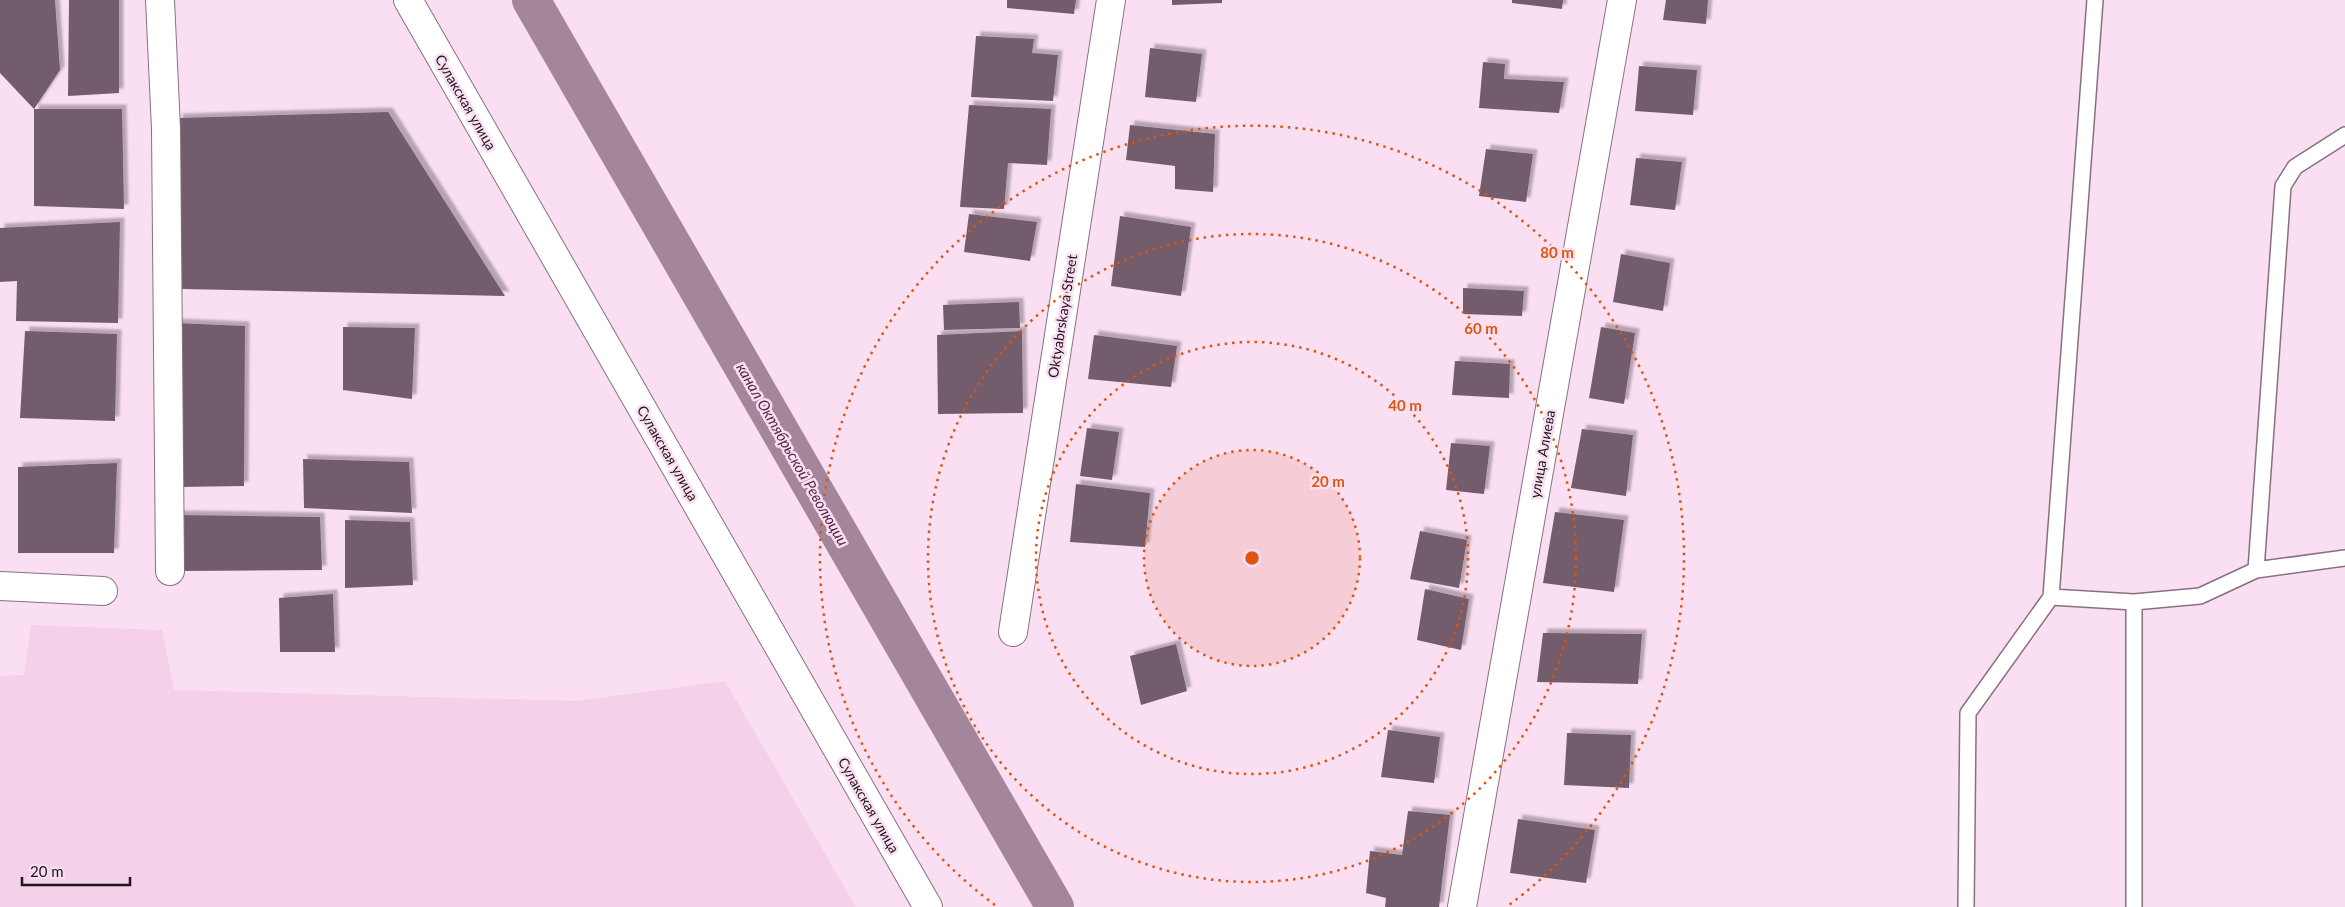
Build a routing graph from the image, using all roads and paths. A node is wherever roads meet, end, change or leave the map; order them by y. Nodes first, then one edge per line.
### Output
1 (160, 0) edge
2 (408, 0) edge
3 (1110, 0) edge
4 (1622, 0) edge
5 (2095, 0) edge
6 (2345, 135) edge
7 (2345, 558) edge
8 (170, 570) dead end
9 (2256, 570) junction
10 (0, 586) edge
11 (103, 590) dead end
12 (2051, 597) junction
13 (2134, 602) junction
14 (1013, 632) dead end
15 (928, 907) edge
16 (1462, 907) edge
17 (1966, 907) edge
18 (2134, 907) edge

1 - 8 street
2 - 15 street, Сулакская улица
3 - 14 street, Oktyabrskaya Street
4 - 16 street, улица Алиева
5 - 12 lane
6 - 9 lane
7 - 9 lane
9 - 13 lane
10 - 11 street
12 - 13 lane
12 - 17 lane
13 - 18 lane

